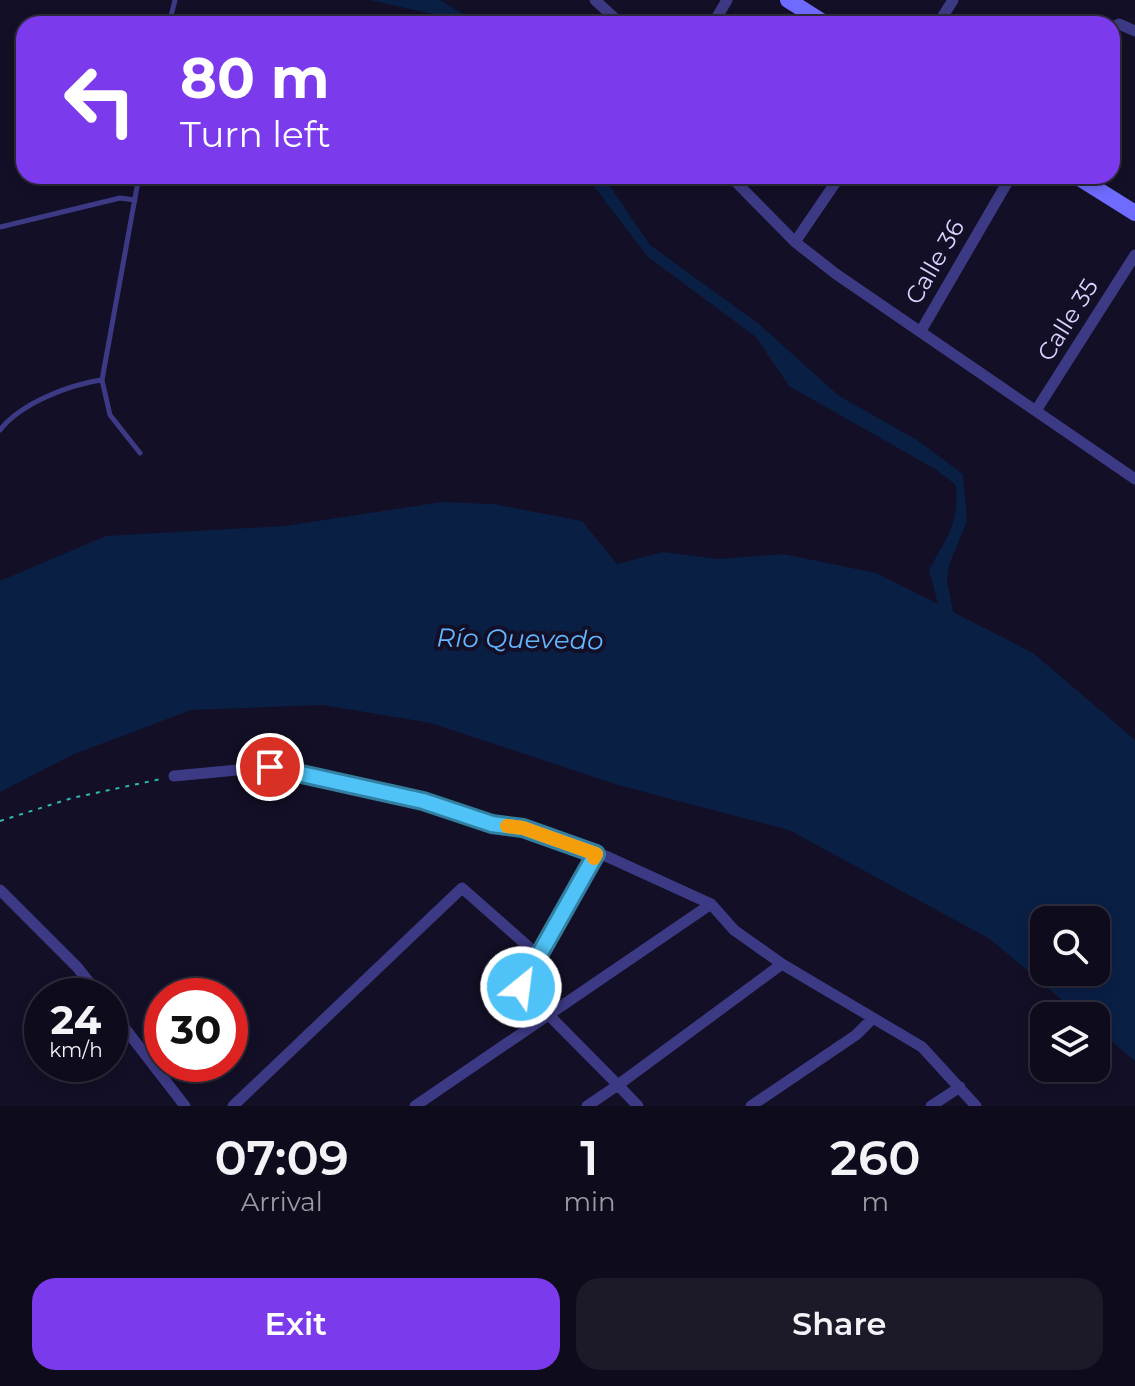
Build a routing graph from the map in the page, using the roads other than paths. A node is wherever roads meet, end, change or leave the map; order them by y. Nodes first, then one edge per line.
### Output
1 (595, 0) edge
2 (788, 0) edge
3 (612, 16) edge
4 (813, 16) edge
5 (138, 184) edge
6 (738, 184) edge
7 (835, 184) edge
8 (1006, 184) edge
9 (1089, 184) edge
10 (135, 200) junction
11 (1135, 213) edge
12 (0, 227) edge
13 (795, 242) junction
14 (1135, 255) edge
15 (922, 329) junction
16 (102, 380) junction
17 (1037, 409) junction
18 (0, 430) edge
19 (140, 453) dead end
20 (1135, 479) edge
21 (174, 776) road end
22 (596, 854) junction
23 (0, 890) edge
24 (711, 904) junction
25 (539, 956) junction
26 (782, 964) junction
27 (86, 978) edge
28 (551, 1016) junction
29 (871, 1020) junction
30 (128, 1032) edge
31 (618, 1085) junction
32 (960, 1087) junction
33 (185, 1106) edge
34 (233, 1106) edge
35 (415, 1106) edge
36 (587, 1106) edge
37 (638, 1106) edge
38 (751, 1106) edge
39 (931, 1106) edge
40 (976, 1106) edge

1 - 3 street
2 - 4 main road
5 - 10 lane
6 - 13 street
7 - 13 street
8 - 15 street, Calle 36
9 - 11 main road
10 - 12 lane
10 - 16 lane
13 - 15 street
14 - 17 street, Calle 35
15 - 17 street
16 - 18 lane
16 - 19 lane
17 - 20 street
21 - 22 street
22 - 24 street
22 - 25 street
23 - 27 street
24 - 26 street
24 - 28 street
25 - 28 street
25 - 34 street
26 - 29 street
26 - 31 street
28 - 31 street
28 - 35 street
29 - 32 street
29 - 38 street
30 - 33 street
31 - 36 street
31 - 37 street
32 - 39 street
32 - 40 street

